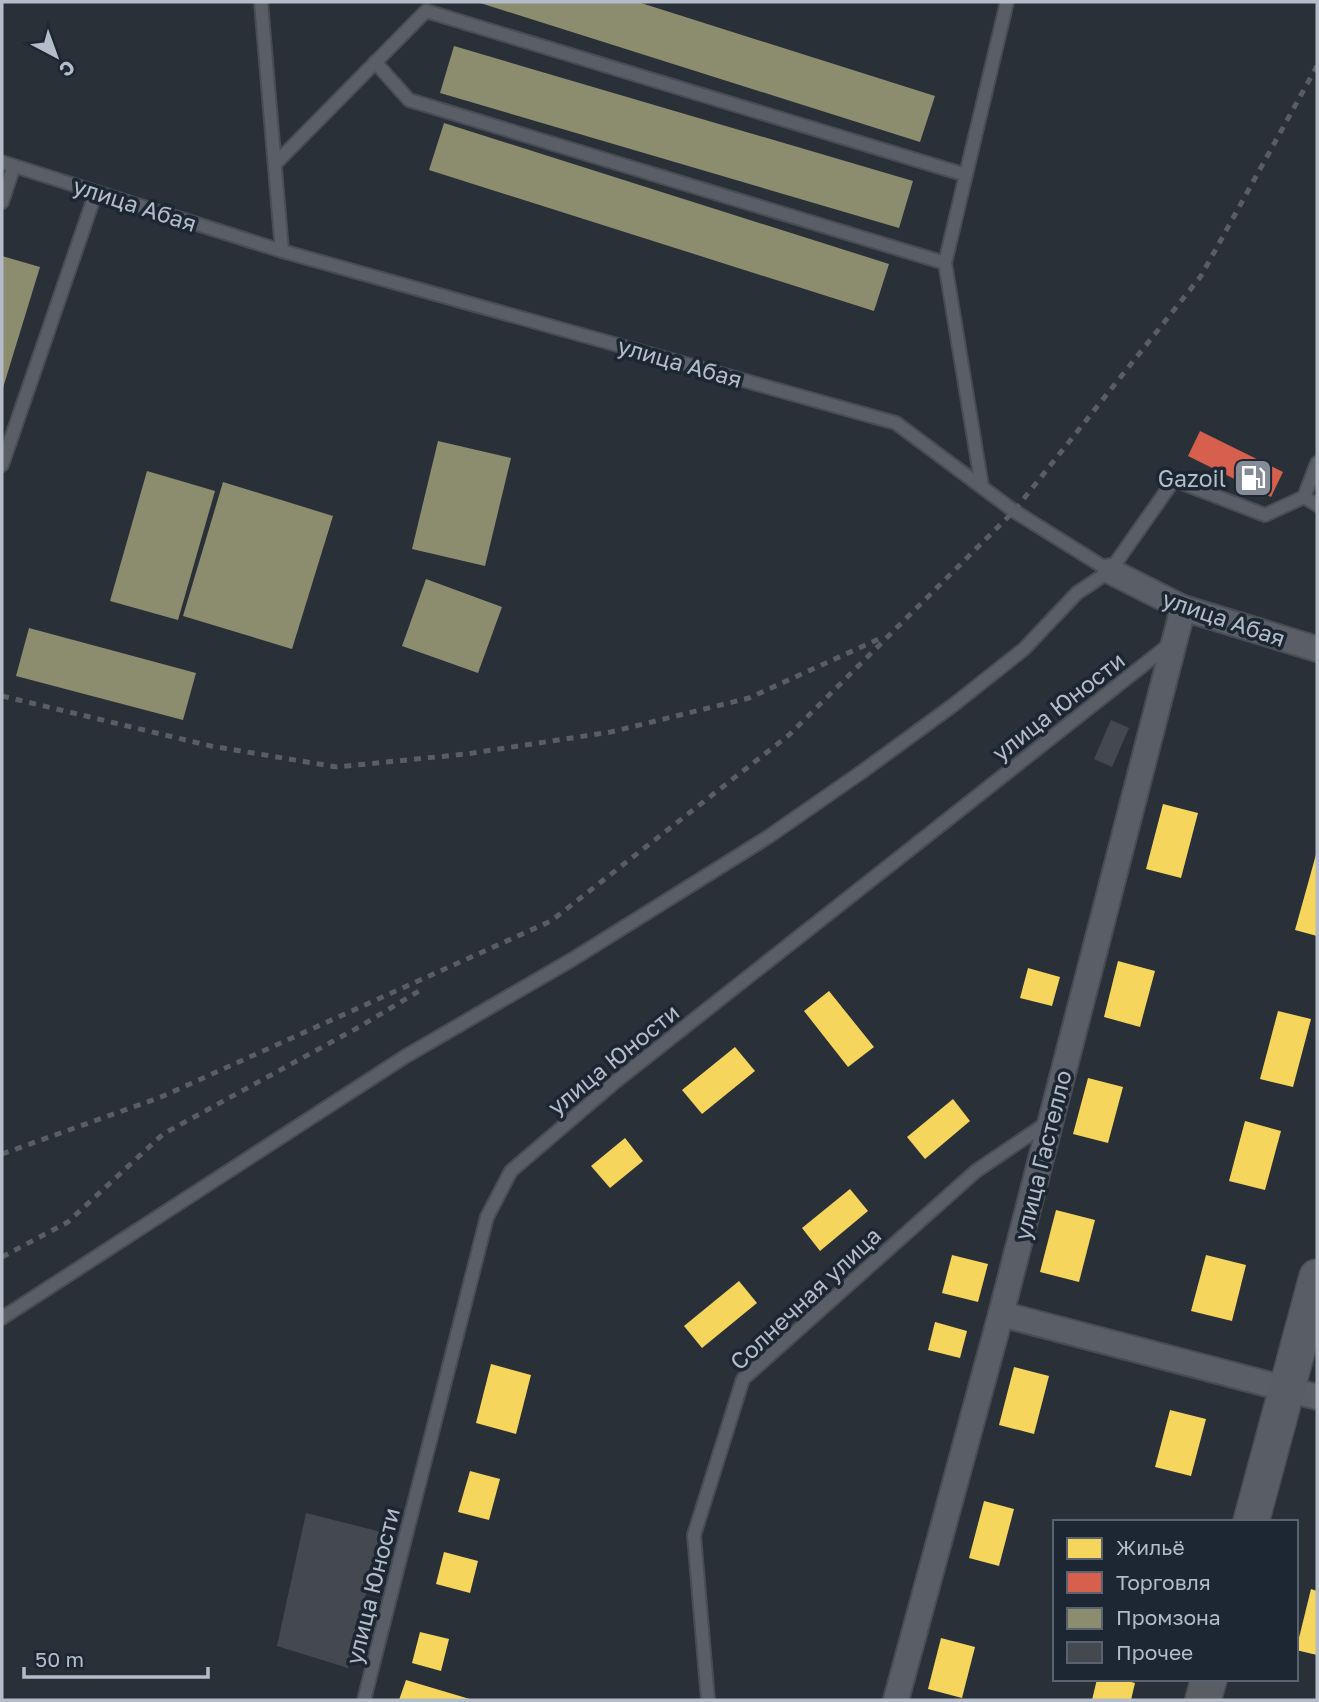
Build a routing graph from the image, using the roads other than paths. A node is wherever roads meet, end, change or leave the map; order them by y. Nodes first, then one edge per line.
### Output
1 (261, 2) edge
2 (1007, 2) edge
3 (375, 62) junction
4 (8, 164) edge
5 (275, 164) junction
6 (966, 175) junction
7 (96, 192) junction
8 (2, 202) edge
9 (282, 251) junction
10 (945, 263) junction
11 (1317, 463) edge
12 (2, 465) edge
13 (982, 486) junction
14 (1304, 497) junction
15 (1317, 505) edge
16 (1110, 571) junction
17 (1183, 608) junction
18 (1176, 639) junction
19 (1317, 649) edge
20 (1051, 1120) junction
21 (1317, 1277) edge
22 (1001, 1314) junction
23 (2, 1318) edge
24 (1302, 1393) edge
25 (1252, 1520) edge
26 (1208, 1681) edge
27 (364, 1700) edge
28 (708, 1700) edge
29 (896, 1700) edge
30 (1203, 1700) edge

1 - 5 lane
2 - 6 lane
3 - 5 lane
3 - 6 lane
3 - 10 lane
4 - 7 lane, улица Абая
4 - 8 lane
5 - 9 lane
6 - 10 lane
7 - 9 lane, улица Абая
7 - 12 lane
9 - 13 lane, улица Абая
10 - 13 lane
11 - 14 lane
13 - 16 lane, улица Абая
14 - 15 lane
14 - 16 lane
16 - 17 street, улица Абая
16 - 23 lane
17 - 18 street, улица Гастелло
17 - 19 street, улица Абая
18 - 20 street, улица Гастелло
18 - 27 lane, улица Юности
20 - 22 street, улица Гастелло
20 - 28 lane, Солнечная улица
21 - 24 main road
22 - 24 street
22 - 29 street, улица Гастелло
24 - 25 main road
26 - 30 main road

